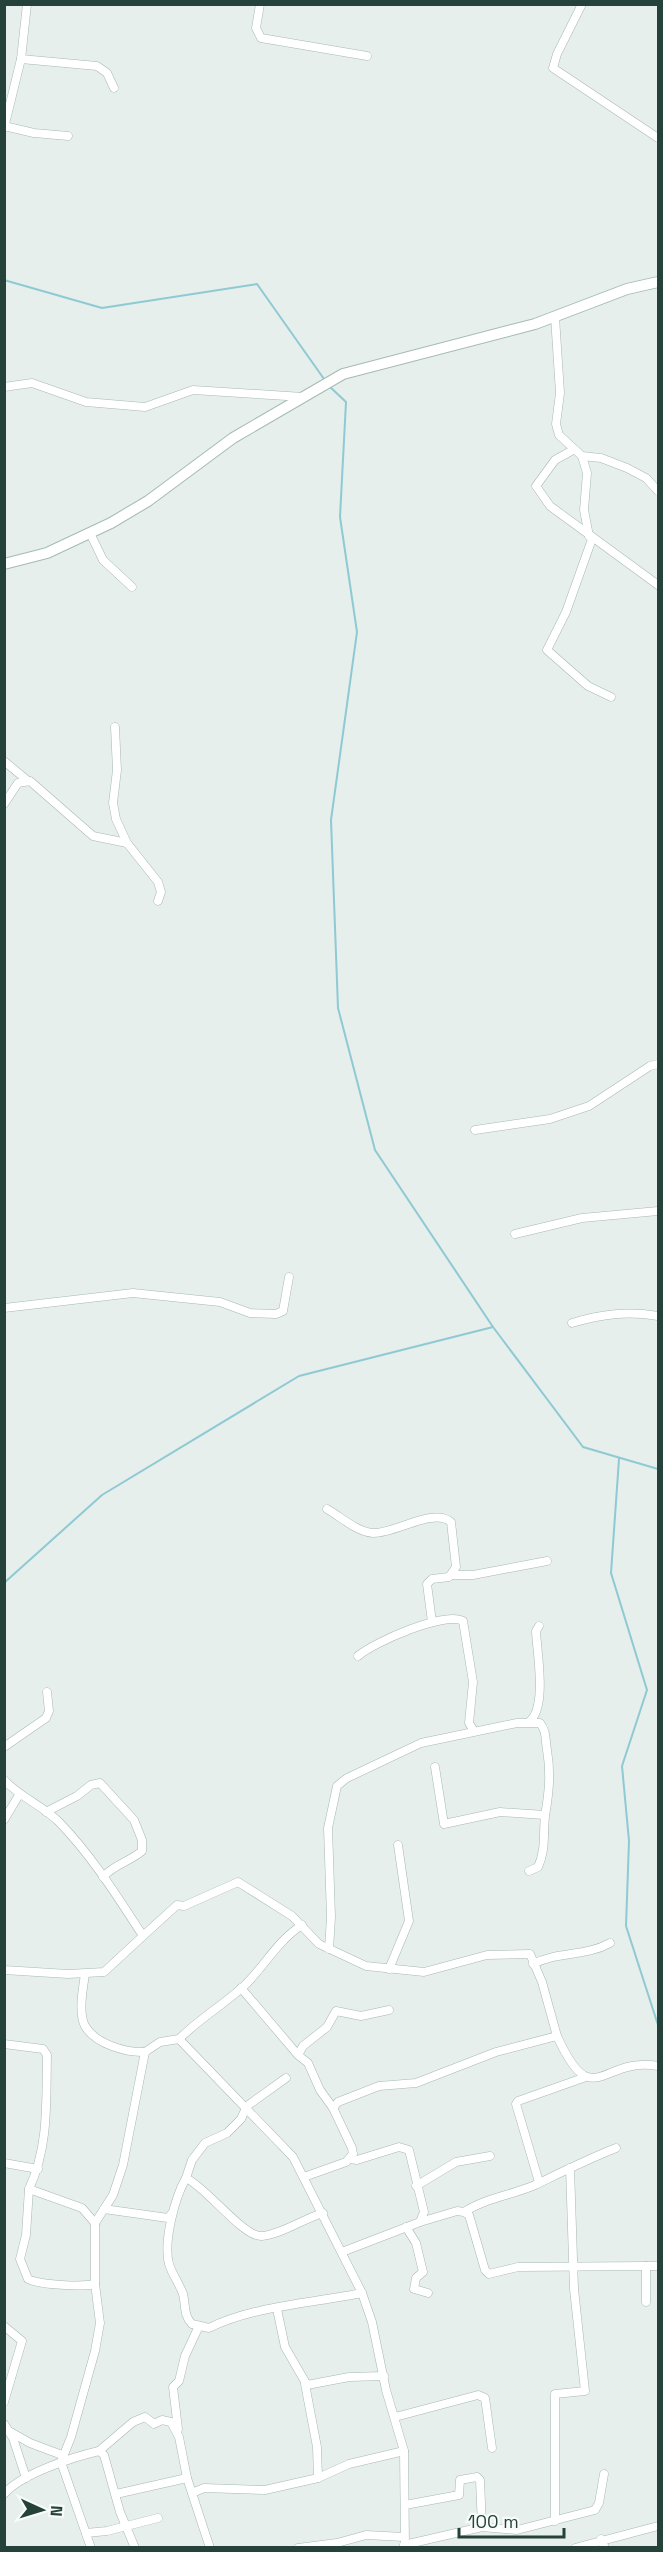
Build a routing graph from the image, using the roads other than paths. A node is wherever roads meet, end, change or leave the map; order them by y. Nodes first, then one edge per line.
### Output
1 (27, 4) edge
2 (260, 4) edge
3 (582, 4) edge
4 (367, 56) dead end
5 (21, 59) junction
6 (114, 88) dead end
7 (5, 127) edge
8 (68, 136) dead end
9 (658, 138) edge
10 (658, 282) edge
11 (555, 317) junction
12 (4, 387) edge
13 (303, 397) junction
14 (573, 450) junction
15 (582, 456) junction
16 (658, 491) edge
17 (90, 533) junction
18 (590, 538) junction
19 (4, 564) edge
20 (658, 585) edge
21 (132, 586) dead end
22 (611, 697) dead end
23 (115, 727) dead end
24 (4, 761) edge
25 (28, 781) junction
26 (4, 804) edge
27 (127, 843) junction
28 (158, 901) dead end
29 (658, 1064) edge
30 (475, 1130) dead end
31 (658, 1211) edge
32 (515, 1234) dead end
33 (289, 1276) dead end
34 (4, 1308) edge
35 (658, 1316) edge
36 (572, 1323) dead end
37 (327, 1509) dead end
38 (547, 1561) dead end
39 (453, 1575) junction
40 (432, 1622) junction
41 (539, 1626) dead end
42 (358, 1656) dead end
43 (47, 1692) dead end
44 (530, 1721) junction
45 (474, 1731) junction
46 (4, 1747) edge
47 (435, 1767) dead end
48 (4, 1780) edge
49 (19, 1796) junction
50 (46, 1812) junction
51 (545, 1815) junction
52 (4, 1820) edge
53 (398, 1845) dead end
54 (529, 1871) dead end
55 (103, 1877) junction
56 (302, 1925) junction
57 (143, 1936) junction
58 (610, 1943) dead end
59 (328, 1949) junction
60 (533, 1964) junction
61 (389, 1969) junction
62 (4, 1970) edge
63 (85, 1974) junction
64 (241, 1988) junction
65 (389, 2010) dead end
66 (556, 2036) junction
67 (179, 2039) junction
68 (4, 2044) edge
69 (145, 2052) junction
70 (298, 2055) junction
71 (658, 2066) edge
72 (286, 2078) dead end
73 (583, 2078) junction
74 (246, 2106) junction
75 (333, 2108) junction
76 (616, 2148) dead end
77 (490, 2156) dead end
78 (350, 2159) junction
79 (4, 2163) edge
80 (570, 2168) junction
81 (38, 2169) junction
82 (304, 2176) junction
83 (186, 2178) junction
84 (539, 2182) junction
85 (416, 2186) junction
86 (29, 2189) junction
87 (104, 2209) junction
88 (464, 2211) junction
89 (172, 2213) junction
90 (323, 2213) junction
91 (420, 2222) junction
92 (95, 2223) junction
93 (406, 2227) junction
94 (342, 2252) junction
95 (575, 2265) junction
96 (646, 2266) junction
97 (658, 2266) edge
98 (95, 2284) junction
99 (362, 2293) junction
100 (428, 2293) dead end
101 (646, 2302) dead end
102 (277, 2309) junction
103 (4, 2326) edge
104 (199, 2326) junction
105 (384, 2376) junction
106 (305, 2384) junction
107 (4, 2402) edge
108 (395, 2417) junction
109 (5, 2427) edge
110 (179, 2437) junction
111 (492, 2448) dead end
112 (99, 2451) junction
113 (404, 2451) junction
114 (62, 2458) junction
115 (603, 2474) dead end
116 (26, 2478) junction
117 (186, 2478) junction
118 (318, 2478) junction
119 (192, 2493) junction
120 (4, 2494) edge
121 (116, 2494) junction
122 (405, 2505) junction
123 (158, 2518) dead end
124 (555, 2521) junction
125 (128, 2525) junction
126 (658, 2526) edge
127 (482, 2527) junction
128 (86, 2533) junction
129 (601, 2539) junction
130 (404, 2543) edge
131 (91, 2547) edge
132 (135, 2547) edge
133 (210, 2547) edge
134 (298, 2547) edge
135 (575, 2547) edge
136 (604, 2547) edge

1 - 5 street
2 - 4 street
3 - 9 street
5 - 6 street
5 - 7 street
7 - 8 street
10 - 11 street
11 - 13 street
11 - 14 street
12 - 13 street
13 - 17 street
14 - 15 street
14 - 18 street
15 - 16 street
15 - 18 street
17 - 19 street
17 - 21 street
18 - 20 street
18 - 22 street
23 - 27 street
24 - 25 street
25 - 26 street
25 - 27 street
27 - 28 street
29 - 30 street
31 - 32 street
33 - 34 street
35 - 36 street
37 - 39 street
38 - 39 street
39 - 40 street
40 - 42 street
40 - 45 street
41 - 44 street
43 - 46 street
44 - 45 street
44 - 51 street
45 - 59 street
47 - 51 street
48 - 49 street
49 - 50 street
49 - 52 street
50 - 55 street
50 - 55 street
51 - 54 street
53 - 61 street
55 - 57 street
56 - 57 street
56 - 59 street
56 - 64 street
57 - 63 street
58 - 60 street
59 - 61 street
60 - 61 street
60 - 66 street
62 - 63 street
63 - 69 street
64 - 67 street
64 - 70 street
65 - 70 street
66 - 73 street
66 - 75 street
67 - 69 street
67 - 74 street
68 - 81 street
69 - 87 street
70 - 75 street
71 - 73 street
72 - 74 street
73 - 84 street
74 - 82 street
74 - 83 street
75 - 78 street
76 - 80 street
77 - 85 street
78 - 82 street
78 - 85 street
79 - 81 street
80 - 84 street
80 - 95 street
81 - 86 street
82 - 90 street
83 - 89 street
83 - 90 street
84 - 88 street
85 - 91 street
86 - 92 street
86 - 98 street
87 - 89 street
87 - 92 street
88 - 91 street
88 - 95 street
89 - 104 street
90 - 94 street
91 - 93 street
92 - 98 street
93 - 94 street
93 - 100 street
94 - 99 street
95 - 96 street
95 - 124 street
96 - 97 street
96 - 101 street
98 - 114 street
99 - 102 street
99 - 105 street
102 - 104 street
102 - 106 street
103 - 107 street
104 - 110 street
105 - 106 street
105 - 108 street
106 - 118 street
108 - 111 street
108 - 113 street
109 - 114 street
109 - 116 street
110 - 112 street
110 - 117 street
112 - 114 street
112 - 121 street
113 - 118 street
113 - 122 street
114 - 116 street
114 - 128 street
115 - 124 street
116 - 120 street
117 - 119 street
117 - 121 street
118 - 119 street
119 - 133 street
121 - 125 street
122 - 127 street
122 - 130 street
123 - 125 street
124 - 127 street
125 - 128 street
125 - 132 street
126 - 129 street
127 - 130 street
128 - 131 street
129 - 135 street
129 - 136 street
130 - 134 street

